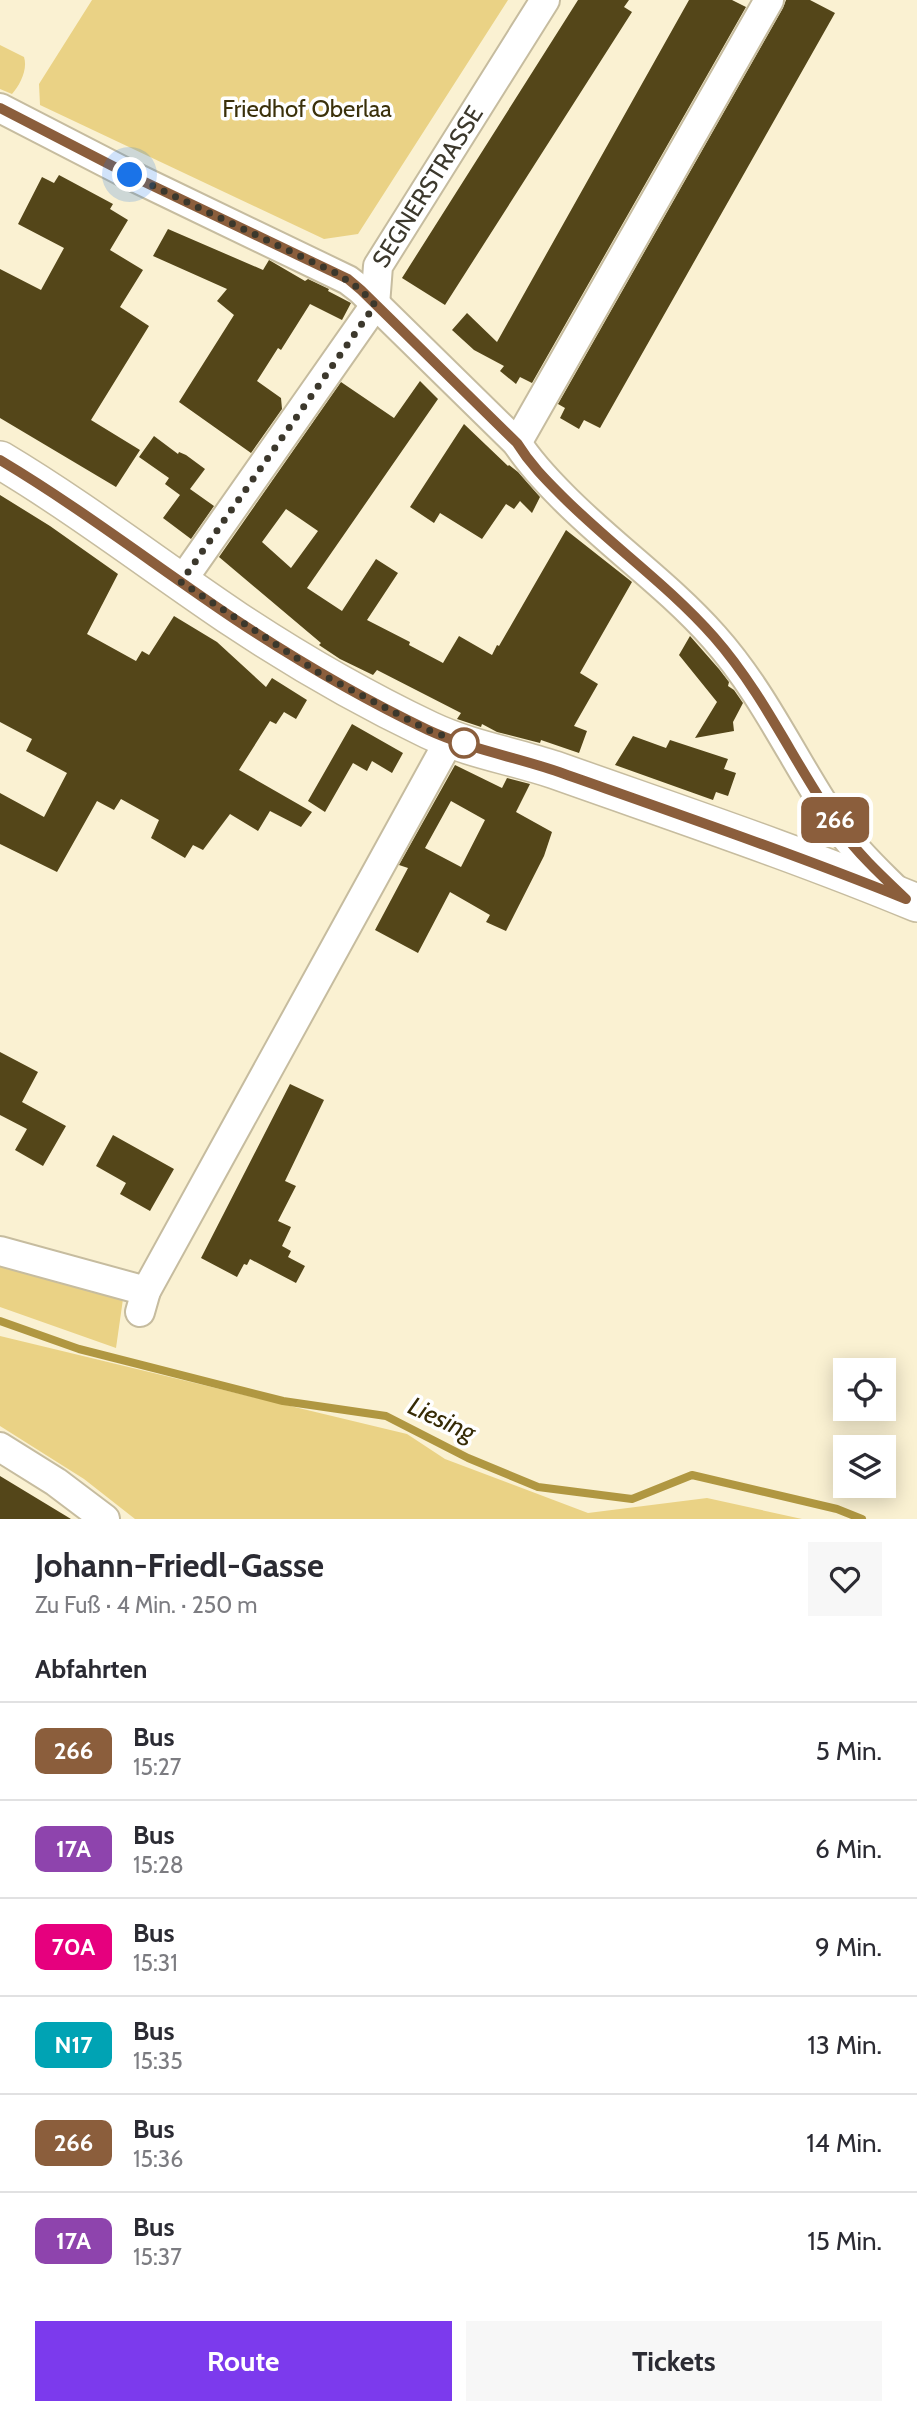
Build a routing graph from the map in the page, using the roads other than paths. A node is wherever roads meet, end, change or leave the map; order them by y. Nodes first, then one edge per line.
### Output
1 (545, 0) edge
2 (769, 0) edge
3 (0, 108) edge
4 (375, 305) junction
5 (517, 443) junction
6 (0, 460) edge
7 (181, 582) junction
8 (450, 739) junction
9 (840, 830) junction
10 (808, 860) junction
11 (911, 901) edge
12 (0, 1251) edge
13 (0, 1447) edge
14 (105, 1519) edge

1 - 4 street, SEGNERSTRASSE
2 - 5 street
3 - 4 street
4 - 5 street
4 - 7 street
5 - 9 street
6 - 7 main road
7 - 8 main road
8 - 10 main road
8 - 12 street
9 - 10 street
9 - 11 street
10 - 11 main road
13 - 14 street

